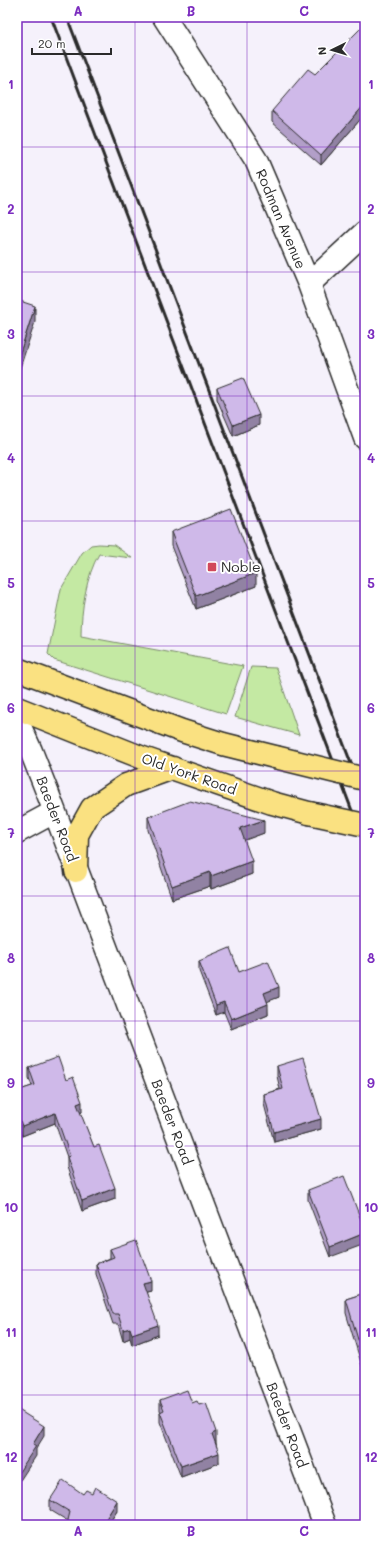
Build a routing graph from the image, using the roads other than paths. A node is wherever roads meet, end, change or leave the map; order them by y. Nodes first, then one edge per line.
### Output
1 (164, 17) edge
2 (365, 232) edge
3 (309, 284) junction
4 (365, 438) edge
5 (17, 669) edge
6 (17, 708) edge
7 (17, 720) edge
8 (173, 768) junction
9 (365, 779) edge
10 (54, 812) junction
11 (365, 825) edge
12 (17, 832) edge
13 (76, 871) junction
14 (325, 1525) edge

1 - 3 street, Rodman Avenue
2 - 3 street
3 - 4 street, Rodman Avenue
5 - 9 highway, bridge
6 - 8 highway, Old York Road
7 - 10 street, Baeder Road
8 - 11 highway, Old York Road, bridge
8 - 13 highway
10 - 12 street
10 - 13 street, Baeder Road
13 - 14 street, Baeder Road

